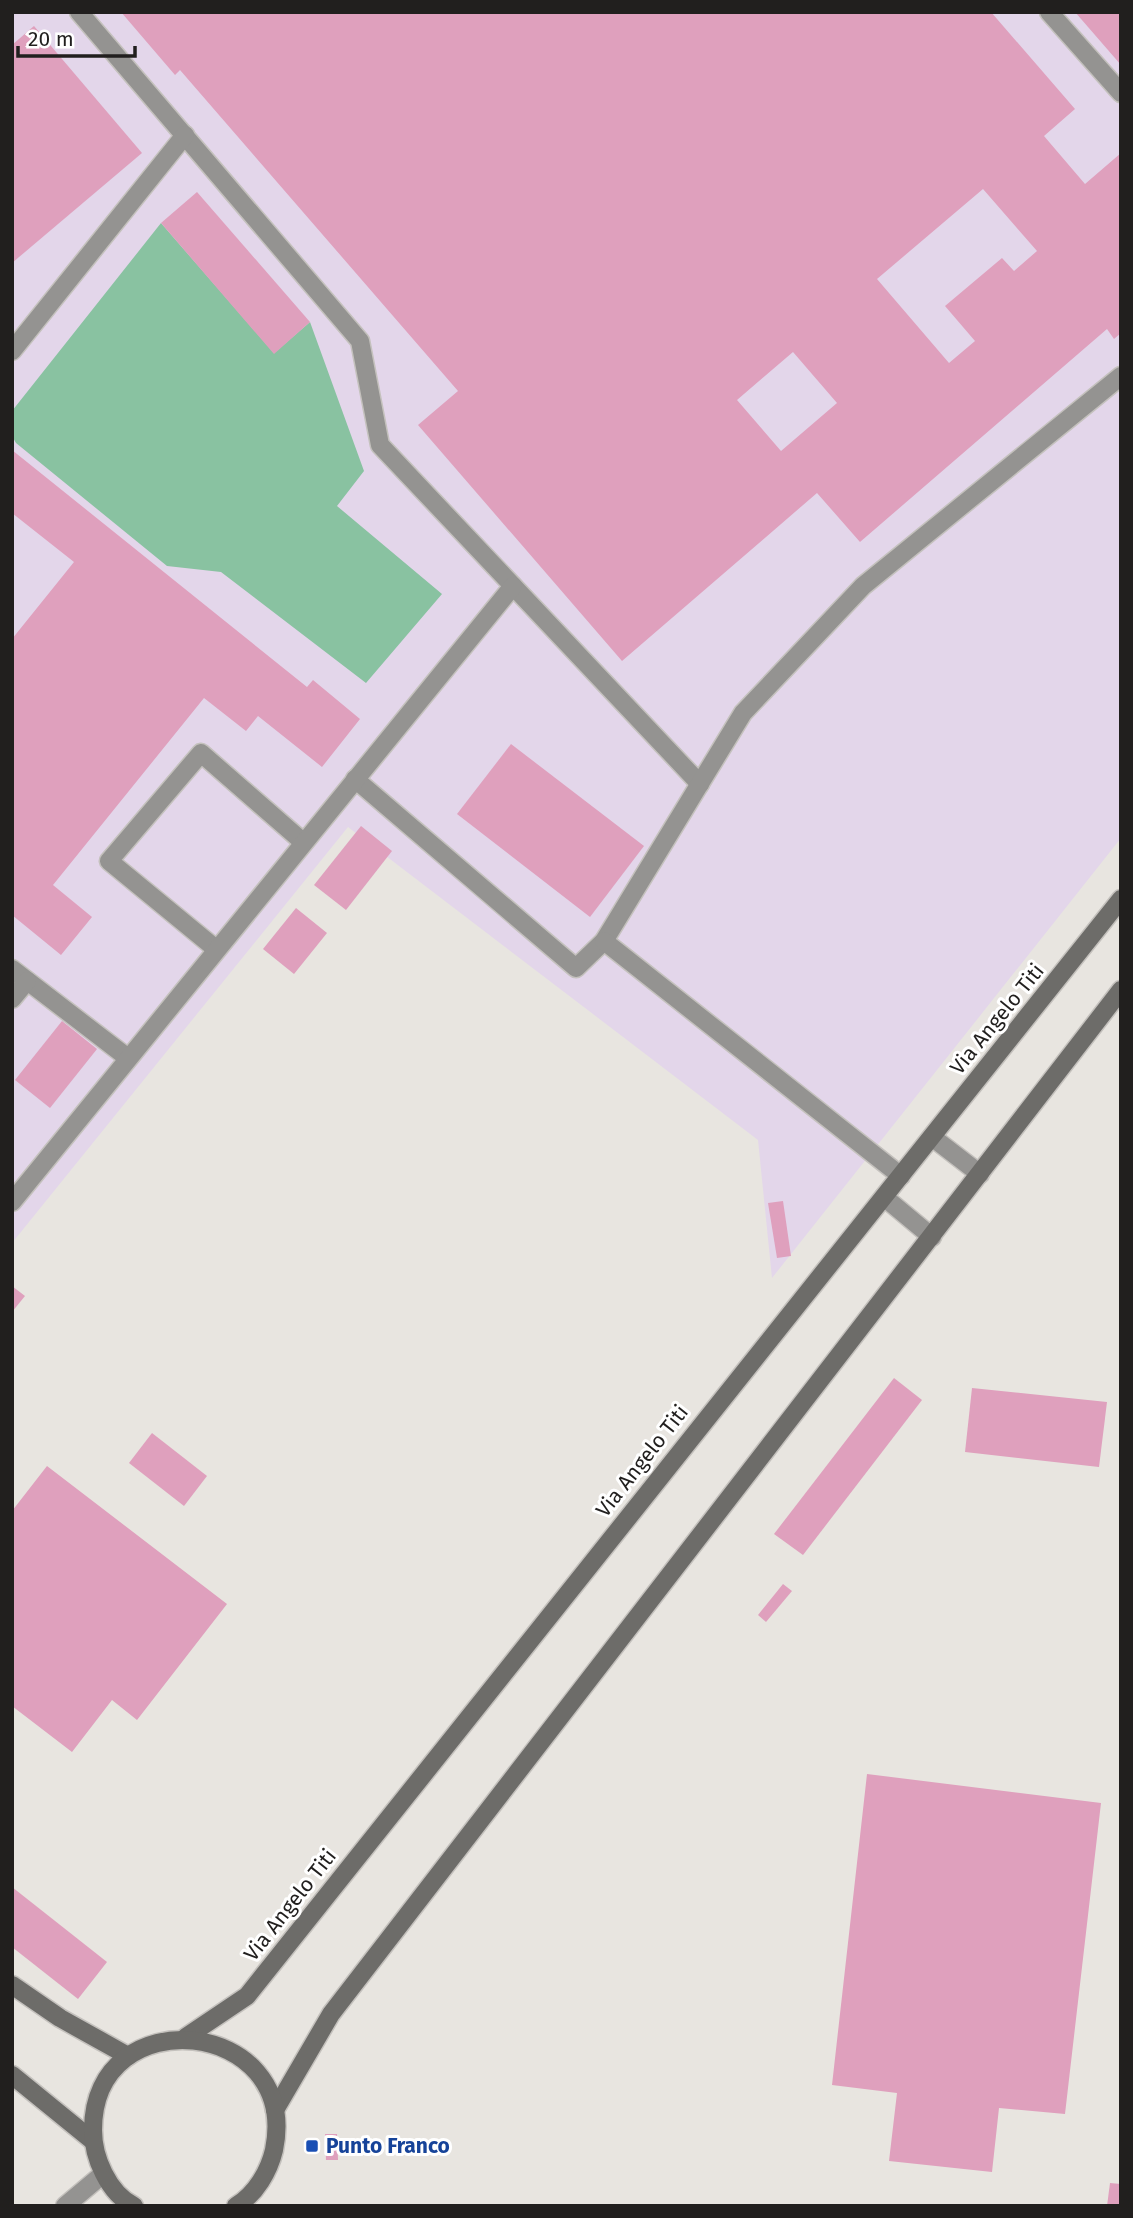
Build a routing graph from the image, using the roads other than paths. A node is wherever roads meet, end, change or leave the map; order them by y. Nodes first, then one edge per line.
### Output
1 (79, 12) edge
2 (1049, 12) edge
3 (1121, 93) edge
4 (184, 135) junction
5 (12, 351) edge
6 (1121, 376) edge
7 (513, 586) junction
8 (355, 779) junction
9 (700, 784) junction
10 (303, 842) junction
11 (1121, 899) edge
12 (604, 941) junction
13 (216, 949) junction
14 (12, 969) edge
15 (27, 981) junction
16 (1121, 990) edge
17 (12, 999) edge
18 (128, 1058) junction
19 (932, 1137) junction
20 (980, 1174) junction
21 (901, 1176) junction
22 (884, 1197) junction
23 (12, 1202) edge
24 (932, 1237) junction
25 (12, 1985) edge
26 (186, 2037) junction
27 (128, 2056) junction
28 (12, 2075) edge
29 (275, 2110) junction
30 (93, 2141) junction
31 (103, 2174) junction
32 (239, 2205) edge
33 (65, 2206) edge
34 (134, 2206) edge

1 - 4 street
2 - 3 street
4 - 5 street
4 - 7 street
6 - 9 street
7 - 8 street
7 - 9 street
8 - 10 street
8 - 12 street
9 - 12 street
10 - 13 street
10 - 13 street
11 - 19 main road, Via Angelo Titi
12 - 21 street
13 - 18 street
14 - 15 street
15 - 17 street
15 - 18 street
16 - 20 main road
18 - 23 street
19 - 20 street
19 - 21 main road, Via Angelo Titi
20 - 24 main road
21 - 22 main road, Via Angelo Titi
22 - 24 street
22 - 26 main road, Via Angelo Titi
24 - 29 main road
25 - 27 main road
26 - 27 main road
26 - 29 main road
27 - 30 main road
28 - 30 main road
29 - 32 main road
30 - 31 main road
31 - 33 street
31 - 34 main road

